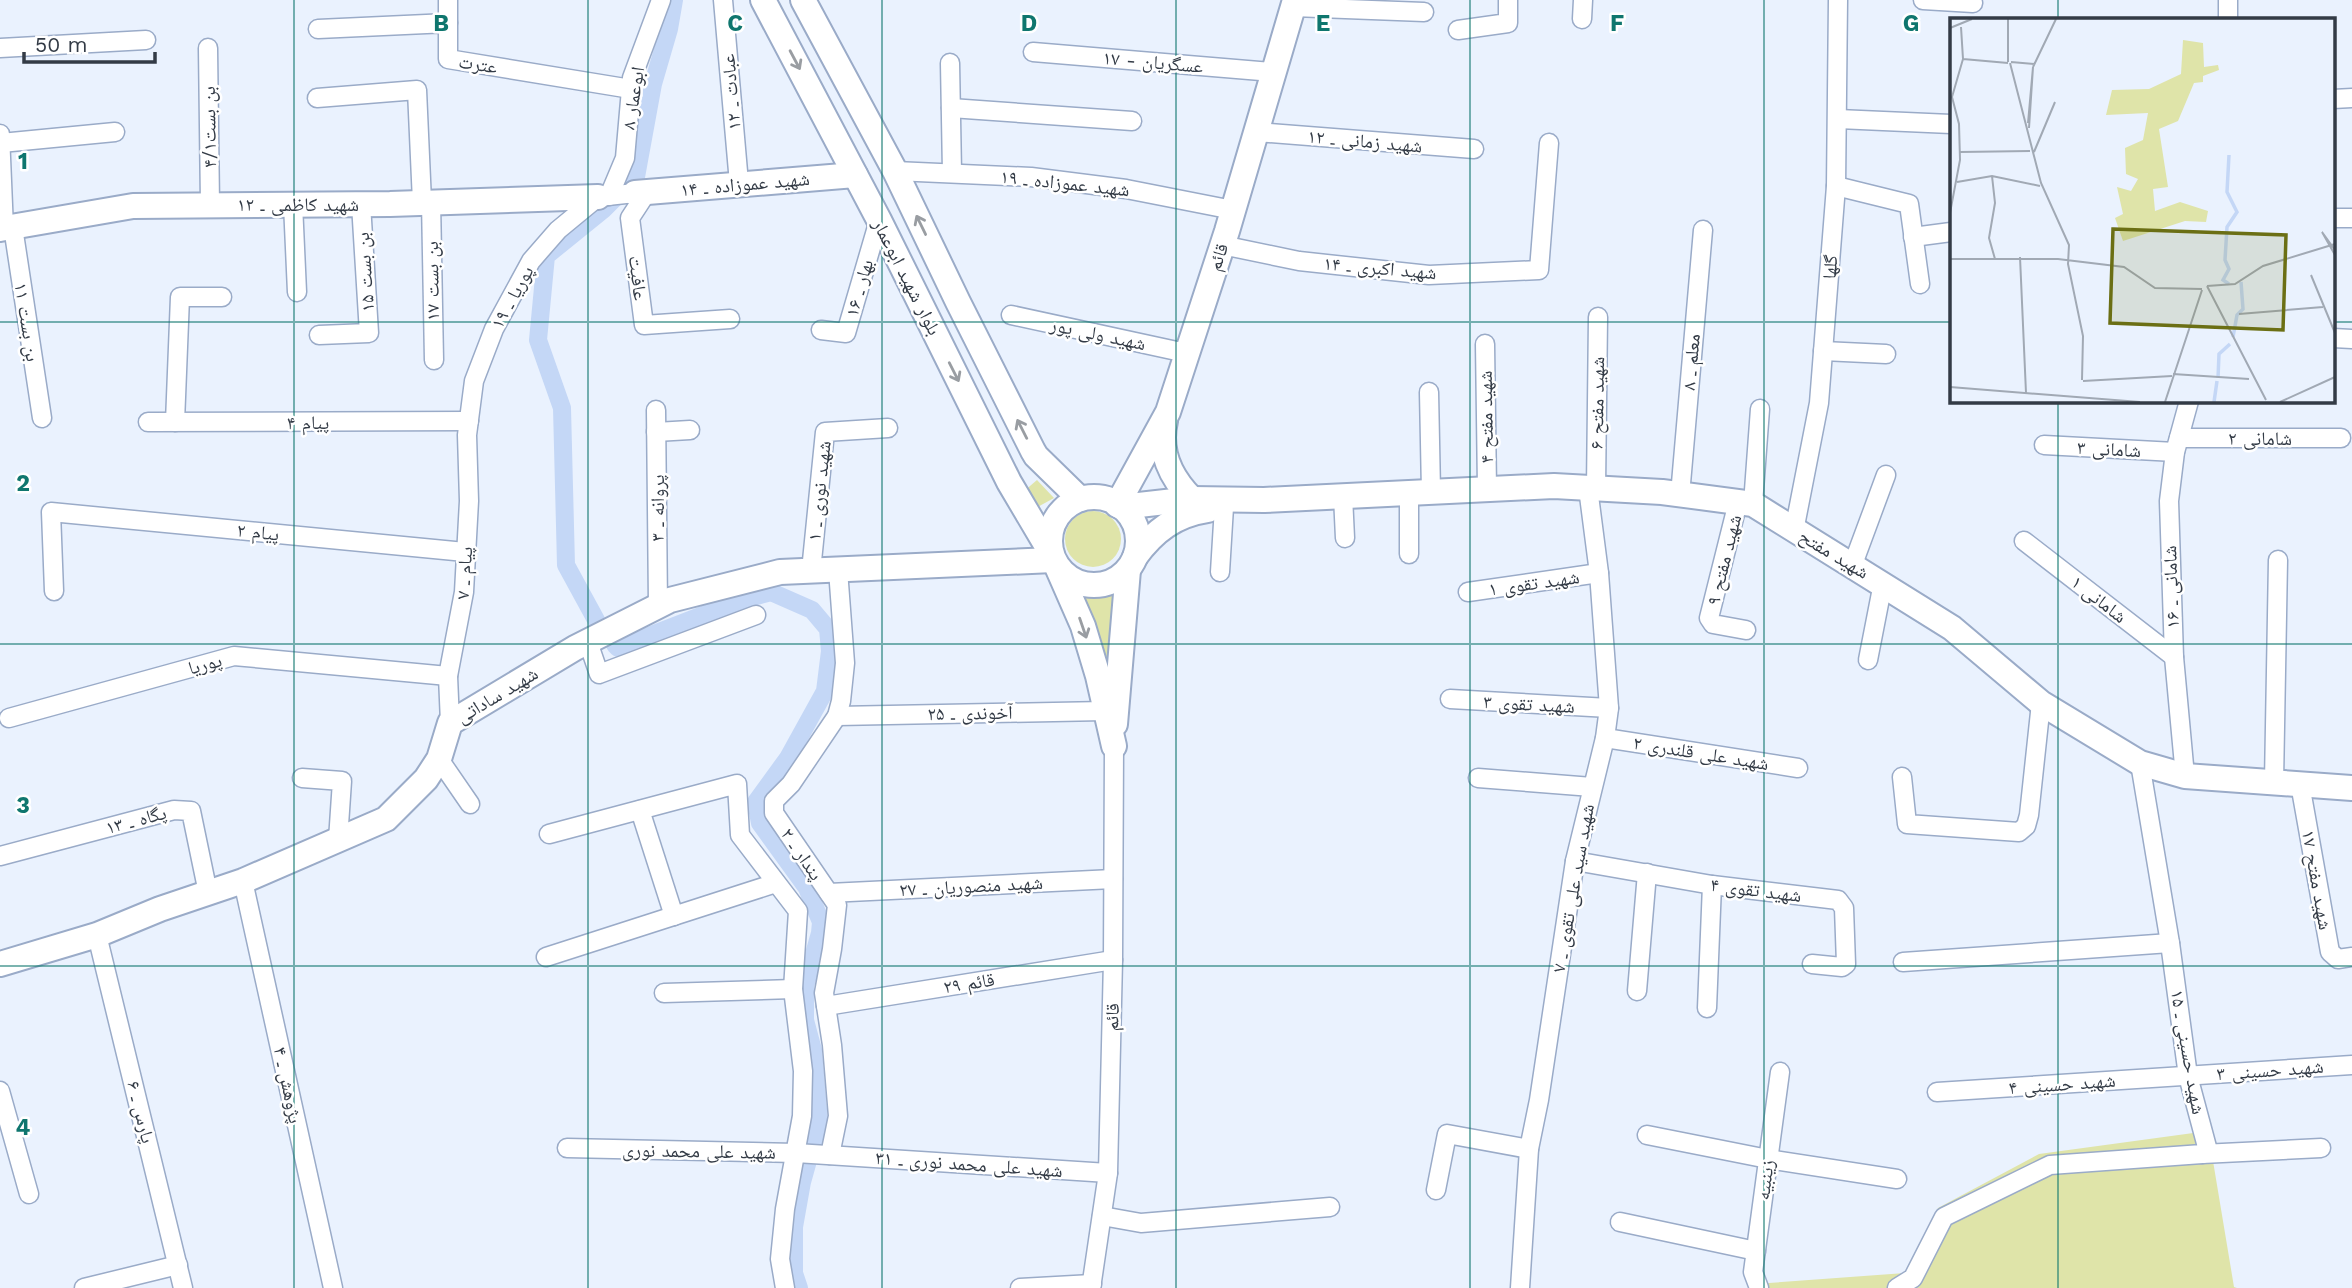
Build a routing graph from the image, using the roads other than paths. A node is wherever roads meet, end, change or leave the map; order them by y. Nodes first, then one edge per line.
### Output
1 (448, 0) edge
2 (660, 0) edge
3 (723, 0) edge
4 (763, 0) edge
5 (803, 0) edge
6 (1508, 0) edge
7 (1583, 0) edge
8 (1838, 0) edge
9 (1923, 0) edge
10 (2228, 0) edge
11 (1294, 3) edge
12 (1973, 3) dead end
13 (1424, 12) dead end
14 (2228, 18) edge
15 (1582, 19) dead end
16 (448, 23) junction
17 (318, 29) dead end
18 (1458, 30) dead end
19 (146, 40) dead end
20 (0, 48) edge
21 (208, 48) dead end
22 (1033, 52) dead end
23 (950, 63) dead end
24 (1273, 72) junction
25 (631, 89) junction
26 (317, 98) dead end
27 (2352, 98) edge
28 (2334, 99) edge
29 (951, 108) junction
30 (1838, 118) junction
31 (1132, 121) dead end
32 (1950, 124) edge
33 (115, 132) dead end
34 (1256, 132) junction
35 (1, 139) edge
36 (1549, 143) dead end
37 (1474, 149) dead end
38 (895, 171) junction
39 (952, 173) junction
40 (855, 175) junction
41 (739, 183) junction
42 (1836, 186) junction
43 (641, 193) junction
44 (603, 196) junction
45 (426, 202) junction
46 (293, 204) junction
47 (361, 204) junction
48 (210, 205) junction
49 (1233, 210) junction
50 (2334, 218) edge
51 (2352, 218) edge
52 (878, 220) junction
53 (6, 228) edge
54 (1703, 230) dead end
55 (1950, 232) edge
56 (1913, 237) junction
57 (1222, 245) junction
58 (1920, 284) dead end
59 (297, 292) dead end
60 (222, 297) dead end
61 (1011, 315) dead end
62 (1598, 317) dead end
63 (730, 319) dead end
64 (821, 330) dead end
65 (319, 335) dead end
66 (1485, 344) dead end
67 (1823, 351) junction
68 (1186, 353) junction
69 (1886, 354) dead end
70 (434, 360) dead end
71 (1429, 392) dead end
72 (2189, 402) edge
73 (1760, 409) dead end
74 (656, 410) dead end
75 (1168, 412) junction
76 (42, 418) dead end
77 (469, 421) junction
78 (148, 422) dead end
79 (175, 422) junction
80 (888, 428) dead end
81 (691, 430) dead end
82 (656, 432) junction
83 (2341, 438) dead end
84 (2044, 445) dead end
85 (2177, 445) junction
86 (1036, 456) junction
87 (1885, 475) dead end
88 (1009, 482) junction
89 (1592, 488) junction
90 (1487, 489) junction
91 (1420, 492) junction
92 (1680, 495) junction
93 (1343, 496) junction
94 (1080, 499) junction
95 (1192, 499) junction
96 (1264, 500) junction
97 (1746, 503) junction
98 (1119, 506) junction
99 (1224, 507) junction
100 (1794, 531) junction
101 (1345, 538) dead end
102 (2024, 541) dead end
103 (465, 552) junction
104 (1409, 555) dead end
105 (1054, 559) junction
106 (2278, 561) dead end
107 (1131, 564) junction
108 (1853, 564) junction
109 (838, 570) junction
110 (811, 571) junction
111 (1220, 572) dead end
112 (1599, 573) junction
113 (1883, 583) junction
114 (54, 591) dead end
115 (1468, 592) dead end
116 (657, 606) junction
117 (756, 615) dead end
118 (1746, 631) dead end
119 (588, 642) junction
120 (2174, 657) junction
121 (1868, 660) dead end
122 (449, 676) junction
123 (1450, 699) dead end
124 (2041, 703) junction
125 (1609, 708) junction
126 (1104, 711) junction
127 (837, 716) junction
128 (9, 718) dead end
129 (450, 723) junction
130 (1605, 738) junction
131 (1114, 746) junction
132 (439, 759) junction
133 (2140, 762) junction
134 (1798, 768) dead end
135 (2185, 776) junction
136 (1902, 777) dead end
137 (302, 778) dead end
138 (1478, 778) dead end
139 (2274, 782) junction
140 (2300, 784) junction
141 (1592, 787) junction
142 (2352, 788) edge
143 (470, 804) dead end
144 (640, 810) junction
145 (550, 834) dead end
146 (338, 840) junction
147 (0, 856) edge
148 (1575, 861) junction
149 (1647, 873) junction
150 (1113, 879) junction
151 (243, 881) junction
152 (776, 883) junction
153 (1712, 885) junction
154 (208, 893) junction
155 (829, 893) junction
156 (674, 916) junction
157 (97, 935) junction
158 (2169, 943) junction
159 (546, 957) dead end
160 (2352, 957) edge
161 (1113, 960) junction
162 (1903, 962) dead end
163 (0, 964) edge
164 (1812, 964) dead end
165 (793, 989) junction
166 (1637, 991) dead end
167 (664, 993) dead end
168 (826, 1006) junction
169 (1707, 1008) dead end
170 (2352, 1065) edge
171 (1780, 1072) dead end
172 (2188, 1076) junction
173 (0, 1091) edge
174 (1937, 1092) dead end
175 (1647, 1135) dead end
176 (2321, 1147) dead end
177 (567, 1148) dead end
178 (1529, 1149) junction
179 (796, 1153) junction
180 (2202, 1154) junction
181 (830, 1156) junction
182 (1768, 1159) junction
183 (1108, 1173) junction
184 (1897, 1179) dead end
185 (1436, 1190) dead end
186 (29, 1194) dead end
187 (1330, 1207) dead end
188 (1102, 1216) junction
189 (1620, 1222) dead end
190 (1756, 1251) junction
191 (178, 1265) junction
192 (1092, 1286) edge
193 (85, 1288) edge
194 (183, 1288) edge
195 (332, 1288) edge
196 (785, 1288) edge
197 (1020, 1288) edge
198 (1520, 1288) edge
199 (1759, 1288) edge
200 (1897, 1288) edge

1 - 16 street
2 - 25 street, ابوعمار ۸
3 - 41 street, عبادت ـ ۱۲
4 -> 40 street, بلوار شهید ابوعمار
5 - 38 street, بلوار شهید ابوعمار
6 - 18 street
7 - 15 street
8 - 30 street, گلها
9 - 12 street
10 - 14 street
11 - 13 street
11 - 24 street, قائم
16 - 17 street
16 - 25 street, عترت
19 - 20 street
21 - 48 street, بن بست۴/۱
22 - 24 street, عسگریان - ۱۷
23 - 29 street
24 - 34 street, قائم
25 - 44 street, ابوعمار ۸
26 - 45 street, بن بست ۱۷
27 - 28 street
29 - 31 street
29 - 39 street
30 - 32 street
30 - 42 street, گلها
33 - 35 street
34 - 37 street, شهید زمانی ـ ۱۲
34 - 49 street, قائم
35 - 53 street, بن بست ۱۱
36 - 57 street, شهید اکبری ـ ۱۴
38 - 39 street, شهید عموزاده ـ ۱۹
86 -> 38 street, بلوار شهید ابوعمار
39 - 49 street, شهید عموزاده ـ ۱۹
40 - 41 street, شهید عموزاده ـ ۱۴
40 - 52 street, بلوار شهید ابوعمار
41 - 43 street, شهید عموزاده ـ ۱۴
42 - 56 street
42 - 67 street, گلها
43 - 44 street
43 - 63 street, عافیت
44 - 45 street, شهید کاظمی ـ ۱۲
44 - 77 street, پوریا ـ ۱۹
45 - 47 street, شهید کاظمی ـ ۱۲
45 - 70 street, بن بست ۱۷
46 - 47 street, شهید کاظمی ـ ۱۲
46 - 48 street, شهید کاظمی ـ ۱۲
46 - 59 street
47 - 65 street, بن بست ۱۵
48 - 53 street, شهید کاظمی ـ ۱۲
49 - 57 street, قائم
50 - 51 street
52 - 64 street, بهار ـ ۱۶
52 -> 88 street, بلوار شهید ابوعمار
53 - 76 street, بن بست ۱۱
54 - 92 street, معلم ـ ۸
55 - 56 street
56 - 58 street
57 - 68 street, قائم
60 - 79 street
61 - 68 street, شهید ولی پور
62 - 89 street, شهید مفتح ۶
66 - 90 street, شهید مفتح ۴
67 - 69 street
67 - 100 street, گلها
68 - 75 street, قائم
71 - 91 street
72 - 85 street, شامانی ـ ۱۶
73 - 97 street
74 - 82 street, پروانه ـ ۳
75 - 95 street
75 - 98 street, قائم
77 - 79 street, پیام ۴
77 - 103 street, پیام ـ ۷
78 - 79 street, پیام ۴
80 - 110 street, شهید نوری ـ ۱
81 - 82 street
82 - 116 street, پروانه ـ ۳
83 - 85 street, شامانی ۲
84 - 85 street, شامانی ۳
85 - 120 street, شامانی ـ ۱۶
86 - 88 street
86 - 94 street, بلوار شهید ابوعمار
87 - 108 street
88 - 105 street, بلوار شهید ابوعمار
89 - 90 street, شهید مفتح
89 - 92 street, شهید مفتح
89 - 112 street, شهید سید علی تقوی ـ ۷
90 - 91 street, شهید مفتح
91 - 93 street, شهید مفتح
91 - 104 street
92 - 97 street, شهید مفتح
93 - 96 street, شهید مفتح
93 - 101 street
94 - 98 street
94 - 105 street
95 - 96 street
95 - 98 street
96 - 99 street
97 - 100 street, شهید مفتح
97 - 118 street, شهید مفتح ۹
98 - 107 street
99 - 107 street
99 - 111 street
100 - 108 street, شهید مفتح
102 - 120 street, شامانی ۱
103 - 114 street, پیام ۲
103 - 122 street, پیام ـ ۷
105 - 107 street
105 - 109 street, شهید ساداتی
105 -> 126 street, بلوار شهید ابوعمار
106 - 139 street
107 - 131 street
108 - 113 street, شهید مفتح
109 - 110 street, شهید ساداتی
109 - 127 street, پندار ـ ۲
110 - 116 street, شهید ساداتی
112 - 115 street, شهید تقوی ۱
112 - 125 street, شهید سید علی تقوی ـ ۷
113 - 121 street
113 - 124 street, شهید مفتح
116 - 119 street, شهید ساداتی
117 - 119 street
119 - 129 street, شهید ساداتی
120 - 135 street, شامانی ـ ۱۶
122 - 128 street, پوریا
122 - 129 street, پیام ـ ۷
123 - 125 street, شهید تقوی ۳
124 - 133 street, شهید مفتح
124 - 136 street
125 - 130 street, شهید سید علی تقوی ـ ۷
126 - 127 street, آخوندی ـ ۲۵
126 - 131 street, بلوار شهید ابوعمار
127 - 155 street, پندار ـ ۲
129 - 132 street, شهید ساداتی
130 - 134 street, شهید علی قلندری ۲
130 - 141 street, شهید سید علی تقوی ـ ۷
131 - 150 street, قائم
132 - 143 street
132 - 146 street, شهید ساداتی
133 - 135 street, شهید مفتح
133 - 158 street, شهید حسینی ـ ۱۵
135 - 139 street, شهید مفتح
137 - 146 street
138 - 141 street
139 - 140 street, شهید مفتح
140 - 142 street, شهید مفتح
140 - 160 street, شهید مفتح ۱۷
141 - 148 street, شهید سید علی تقوی ـ ۷
144 - 145 street
144 - 152 street
144 - 156 street
146 - 151 street, شهید ساداتی
147 - 154 street, پگاه ـ ۱۳
148 - 149 street, شهید تقوی ۴
148 - 178 street, شهید سید علی تقوی ـ ۷
149 - 153 street, شهید تقوی ۴
149 - 166 street
150 - 155 street, شهید منصوریان ـ ۲۷
150 - 161 street, قائم
151 - 154 street, شهید ساداتی
151 - 195 street, پژوهش ـ ۴
152 - 156 street
152 - 165 street
153 - 164 street, شهید تقوی ۴
153 - 169 street
154 - 157 street, شهید ساداتی
155 - 168 street, پندار ـ ۲
156 - 159 street
157 - 163 street, شهید ساداتی
157 - 191 street, پارس ـ ۶
158 - 162 street
158 - 172 street, شهید حسینی ـ ۱۵
161 - 168 street, قائم ۲۹
161 - 183 street, قائم
165 - 167 street
165 - 179 street
168 - 181 street, پندار ـ ۲
170 - 172 street, شهید حسینی ۳
171 - 182 street, زینبیه
172 - 174 street, شهید حسینی ۴
172 - 180 street, شهید حسینی ـ ۱۵
173 - 186 street
175 - 182 street
176 - 180 street
177 - 179 street, شهید علی محمد نوری
178 - 185 street
178 - 198 street, شهید سید علی تقوی ـ ۷
179 - 181 street, شهید علی محمد نوری
179 - 196 street
180 - 200 street
181 - 183 street, شهید علی محمد نوری ـ ۳۱
182 - 184 street
182 - 190 street, زینبیه
183 - 188 street, قائم
187 - 188 street
188 - 192 street, قائم
189 - 190 street
190 - 199 street, زینبیه
191 - 193 street
191 - 194 street, پارس ـ ۶
192 - 197 street

